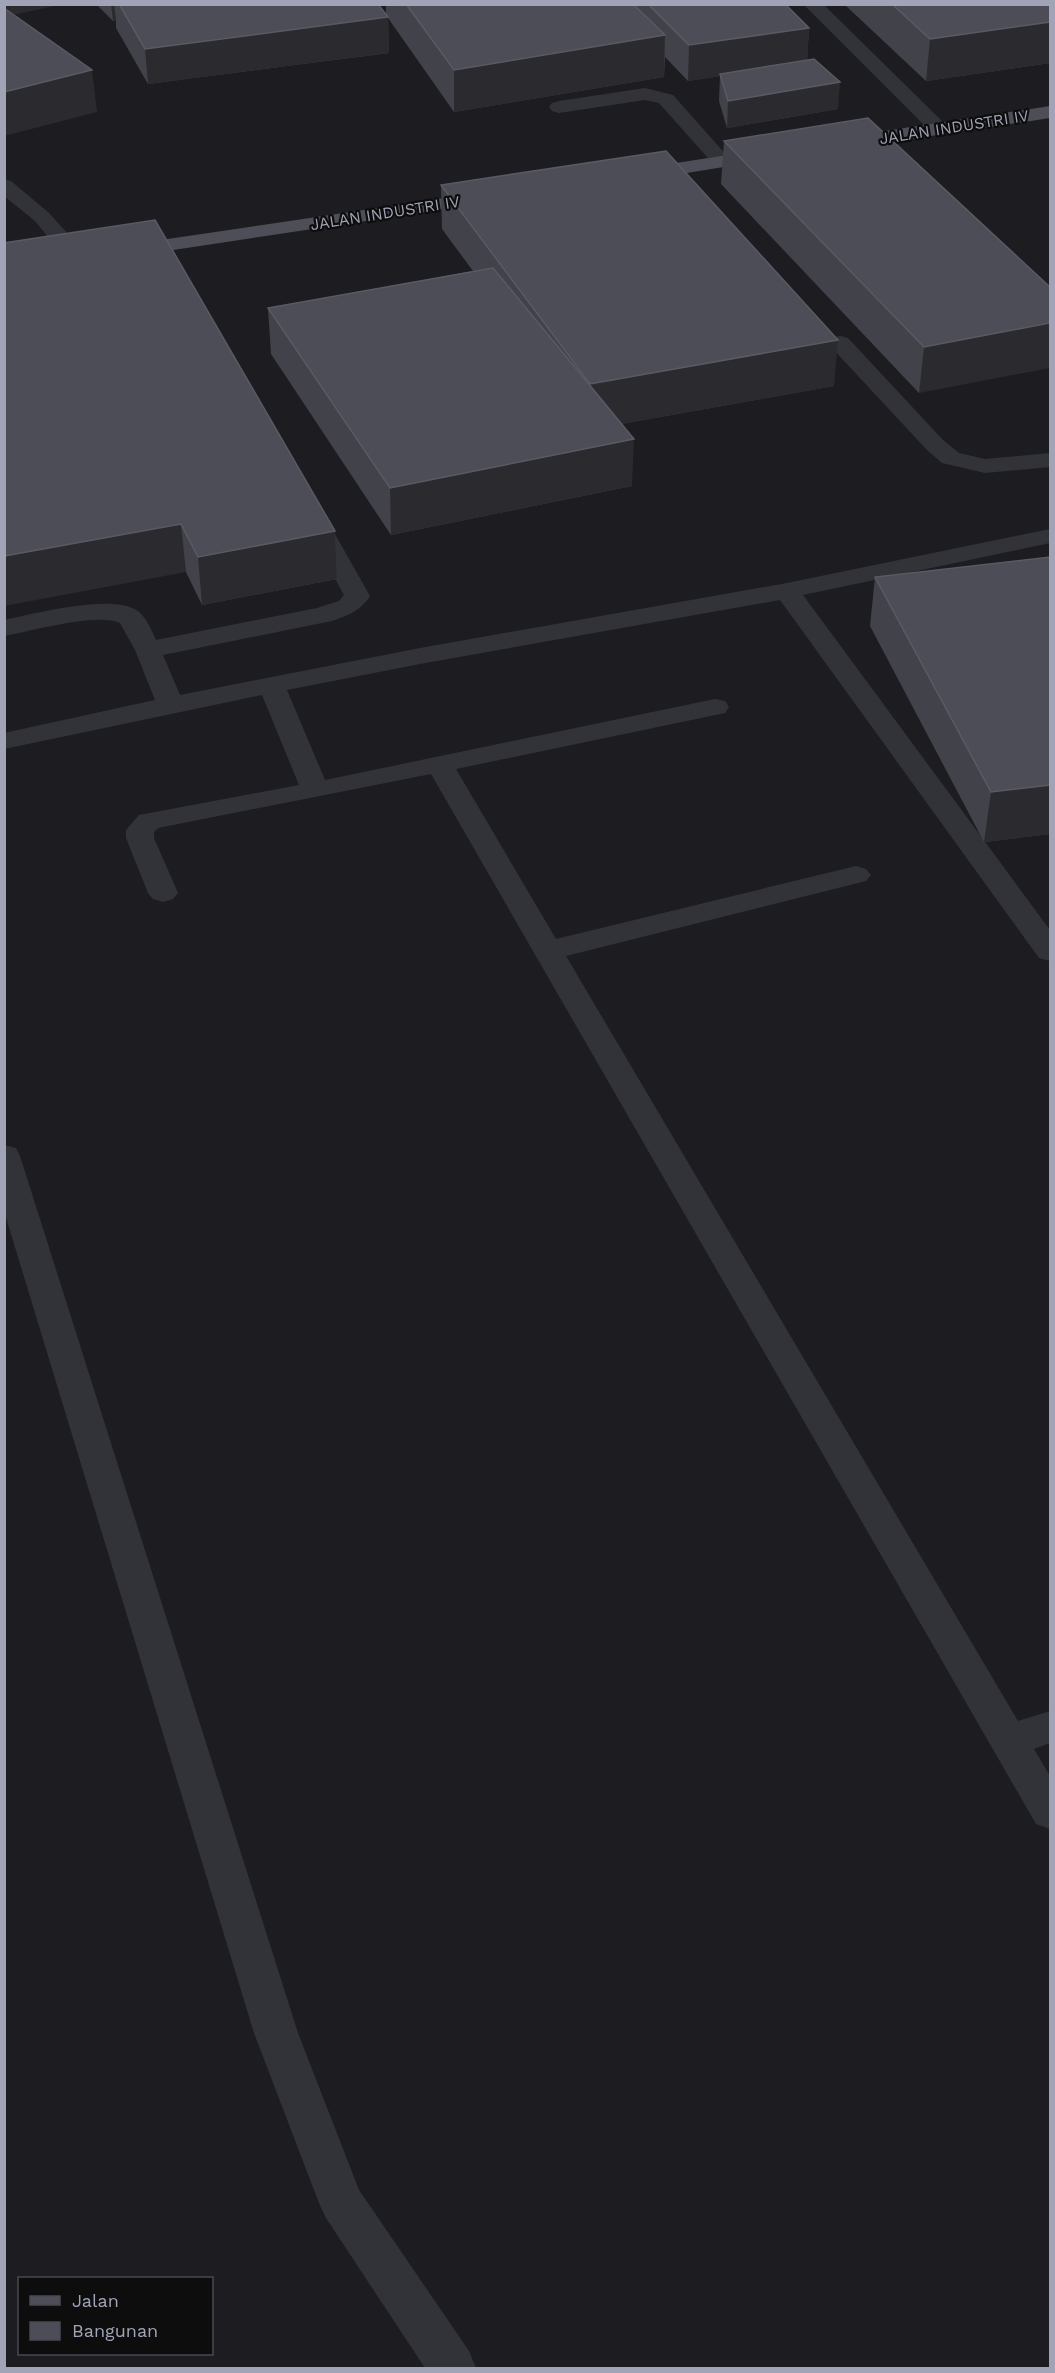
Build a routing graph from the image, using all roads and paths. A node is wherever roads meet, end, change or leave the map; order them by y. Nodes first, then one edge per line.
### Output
1 (812, 4) edge
2 (559, 107) dead end
3 (1050, 112) edge
4 (939, 129) junction
5 (825, 146) edge
6 (790, 152) edge
7 (722, 162) junction
8 (616, 178) edge
9 (4, 185) edge
10 (510, 194) edge
11 (78, 259) junction
12 (57, 262) edge
13 (840, 343) dead end
14 (1050, 460) edge
15 (305, 502) edge
16 (1050, 536) edge
17 (787, 591) junction
18 (4, 628) edge
19 (148, 650) junction
20 (271, 685) junction
21 (170, 705) junction
22 (715, 708) dead end
23 (4, 741) edge
24 (439, 764) junction
25 (315, 790) junction
26 (856, 875) dead end
27 (163, 893) dead end
28 (548, 951) junction
29 (1050, 951) edge
30 (4, 1156) edge
31 (1050, 1727) edge
32 (1008, 1741) junction
33 (1050, 1812) edge
34 (452, 2368) edge

1 - 4 lane
2 - 7 lane
3 - 4 main road, JALAN INDUSTRI IV
4 - 5 main road, JALAN INDUSTRI IV
6 - 7 main road
7 - 8 main road
9 - 11 lane
10 - 11 main road, JALAN INDUSTRI IV
11 - 12 main road, JALAN INDUSTRI IV
13 - 14 lane
15 - 19 lane
16 - 17 lane
17 - 20 lane
17 - 29 lane
18 - 19 lane
19 - 21 lane
20 - 21 lane
20 - 25 lane
21 - 23 lane
22 - 24 lane
24 - 25 lane
24 - 28 lane
25 - 27 lane
26 - 28 lane
28 - 32 lane
30 - 34 lane
31 - 32 lane
32 - 33 lane

